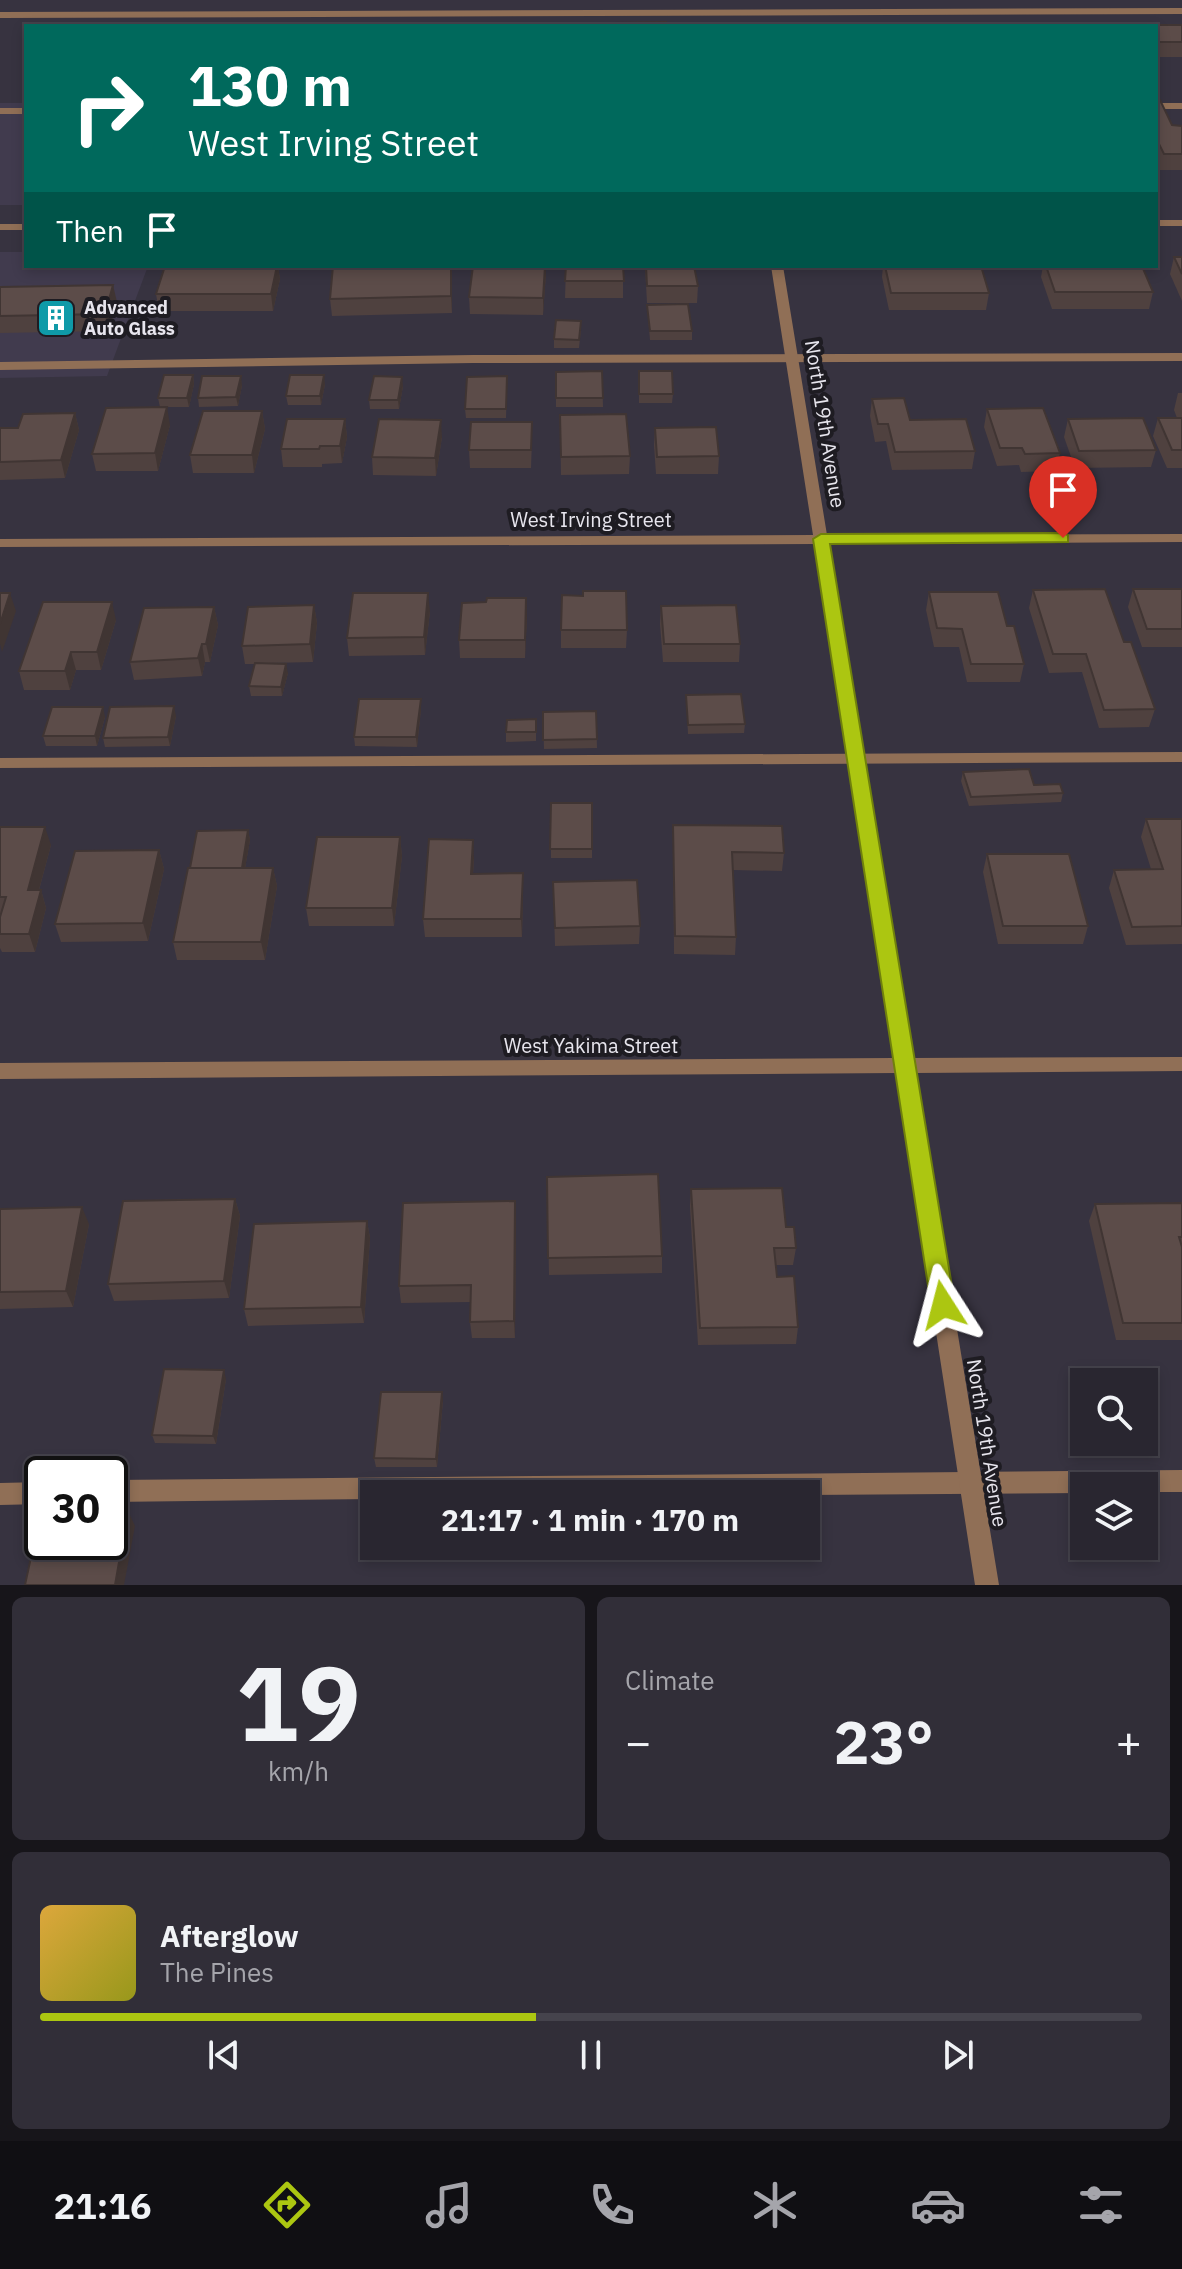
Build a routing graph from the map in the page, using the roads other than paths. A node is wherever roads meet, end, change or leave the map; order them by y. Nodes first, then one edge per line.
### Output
1 (831, 0) edge
2 (1182, 11) edge
3 (835, 13) junction
4 (0, 15) edge
5 (838, 24) edge
6 (1158, 106) edge
7 (1182, 106) edge
8 (0, 111) edge
9 (24, 111) edge
10 (1158, 223) edge
11 (1182, 223) edge
12 (0, 227) edge
13 (24, 227) edge
14 (777, 268) edge
15 (792, 357) junction
16 (1182, 357) edge
17 (0, 366) edge
18 (1182, 538) edge
19 (821, 539) junction
20 (0, 543) edge
21 (1182, 757) edge
22 (856, 758) junction
23 (0, 763) edge
24 (1182, 1064) edge
25 (905, 1065) junction
26 (0, 1071) edge
27 (1182, 1481) edge
28 (971, 1482) junction
29 (128, 1491) edge
30 (24, 1493) edge
31 (0, 1494) edge
32 (987, 1585) edge

1 - 3 street
2 - 3 street
3 - 4 street
3 - 5 street
6 - 7 street
8 - 9 street
10 - 11 street
12 - 13 street
14 - 15 street, North 19th Avenue
15 - 16 street
15 - 17 street
15 - 19 street, North 19th Avenue
18 - 19 street, West Irving Street
19 - 20 street, West Irving Street
19 - 22 street, North 19th Avenue
21 - 22 street
22 - 23 street
22 - 25 street, North 19th Avenue
24 - 25 street, West Yakima Street
25 - 26 street, West Yakima Street
25 - 28 street, North 19th Avenue
27 - 28 street
28 - 29 street
28 - 32 street, North 19th Avenue
30 - 31 street

